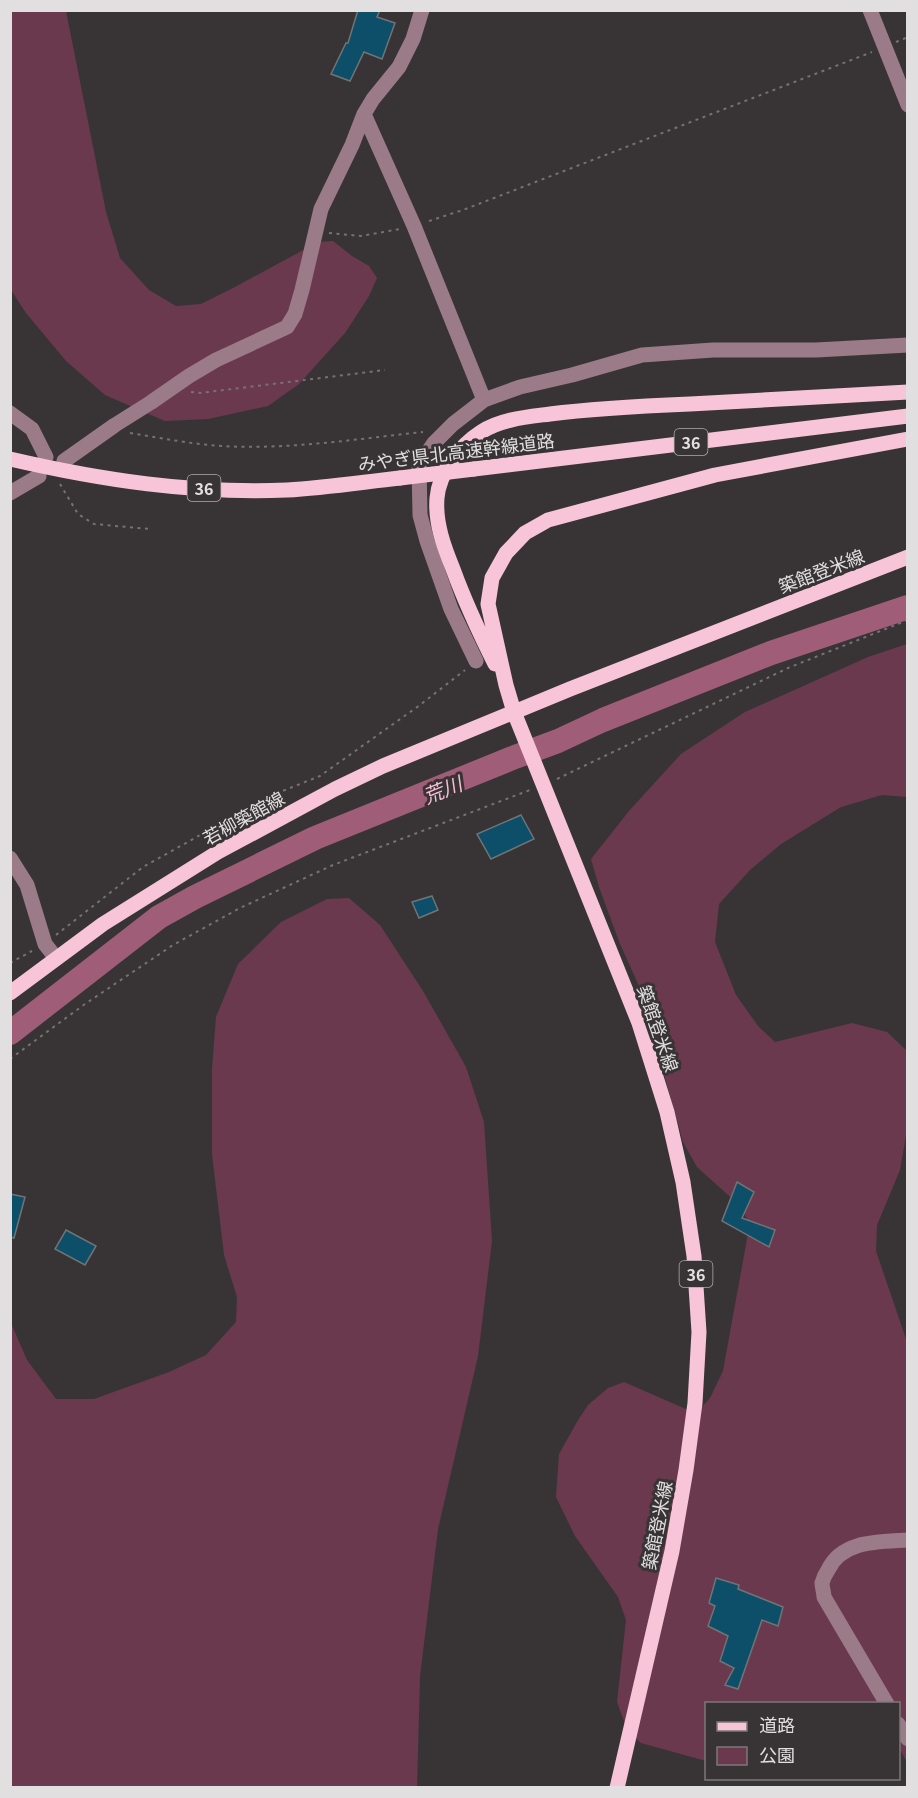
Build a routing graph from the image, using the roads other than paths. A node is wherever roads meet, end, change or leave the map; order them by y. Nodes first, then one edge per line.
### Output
1 (422, 10) edge
2 (870, 10) edge
3 (908, 105) edge
4 (364, 114) junction
5 (908, 345) edge
6 (908, 392) edge
7 (484, 400) junction
8 (10, 413) edge
9 (908, 416) edge
10 (908, 439) edge
11 (46, 457) dead end
12 (10, 459) edge
13 (64, 461) dead end
14 (39, 476) dead end
15 (10, 493) edge
16 (908, 557) edge
17 (476, 661) road end
18 (506, 685) junction
19 (514, 712) junction
20 (10, 858) edge
21 (56, 958) junction
22 (10, 993) edge
23 (908, 1540) edge
24 (886, 1702) edge
25 (617, 1788) edge

1 - 4 street
2 - 3 street
4 - 7 street
4 - 13 street
5 - 7 street
6 - 18 main road
7 - 17 street
8 - 11 street
9 - 12 main road, みやぎ県北高速幹線道路 / 36, bridge
10 - 18 main road
14 - 15 street
16 - 19 main road, 築館登米線
18 - 19 main road
19 - 21 main road, 若柳築館線
19 - 25 main road, 築館登米線 / 36
20 - 21 street
21 - 22 main road, 若柳築館線
23 - 24 street

